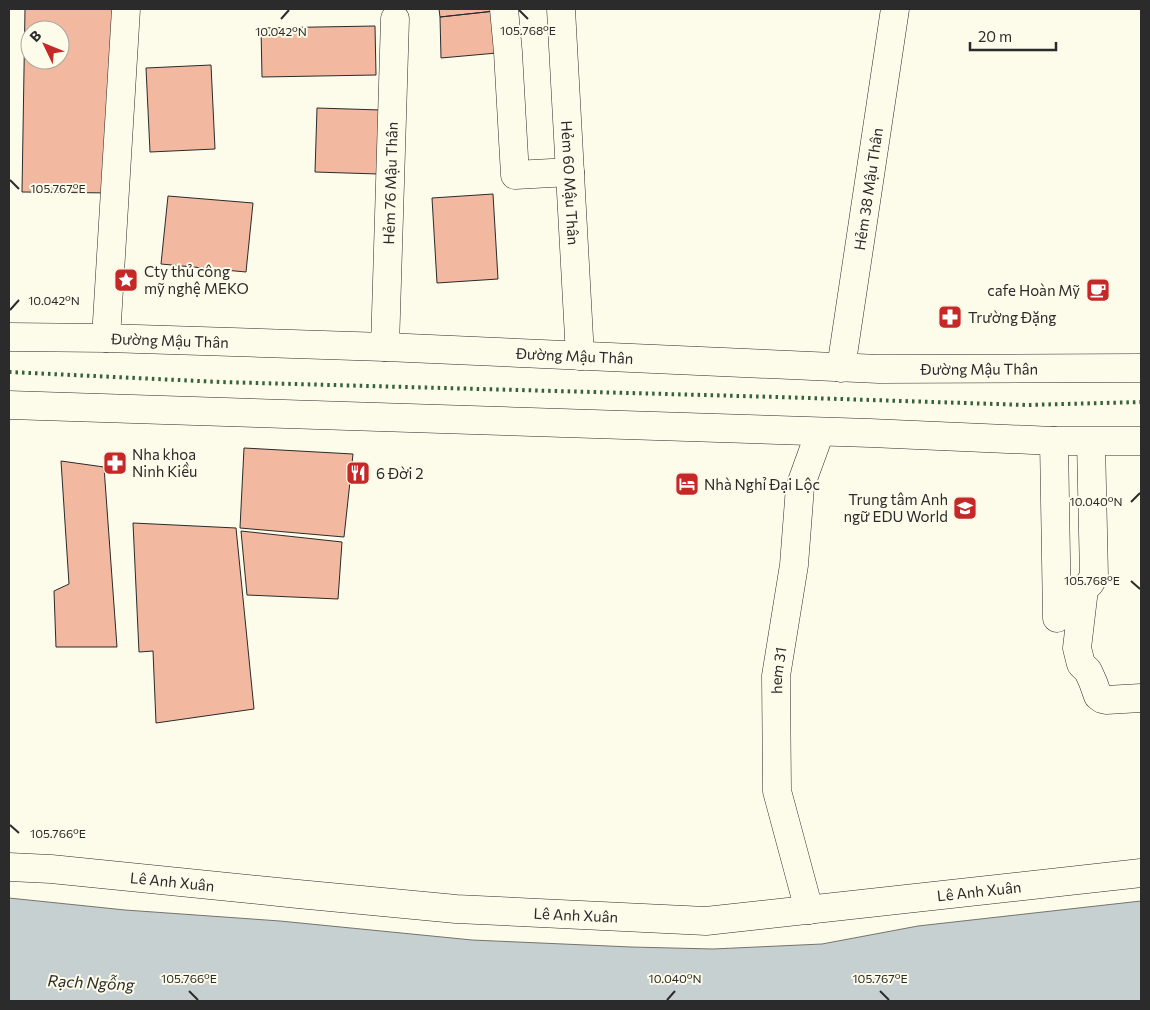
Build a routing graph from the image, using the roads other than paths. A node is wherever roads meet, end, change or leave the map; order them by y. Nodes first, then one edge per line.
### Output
1 (126, 9) edge
2 (504, 9) edge
3 (561, 9) edge
4 (895, 9) edge
5 (394, 19) dead end
6 (570, 172) junction
7 (9, 337) edge
8 (106, 338) junction
9 (385, 347) junction
10 (580, 356) junction
11 (1140, 365) edge
12 (842, 368) junction
13 (9, 405) edge
14 (820, 432) junction
15 (1054, 441) junction
16 (1091, 442) junction
17 (1141, 442) edge
18 (1057, 618) dead end
19 (1141, 698) edge
20 (9, 866) edge
21 (1141, 872) edge
22 (809, 910) junction

1 - 8 street
2 - 6 street
3 - 6 street, Hẻm 60 Mậu Thân
4 - 12 street, Hẻm 38 Mậu Thân
5 - 9 street, Hẻm 76 Mậu Thân
6 - 10 street, Hẻm 60 Mậu Thân
7 - 8 street, Đường Mậu Thân
8 - 9 street, Đường Mậu Thân
9 - 10 street, Đường Mậu Thân
10 - 12 street, Đường Mậu Thân
11 - 12 street, Đường Mậu Thân
13 - 14 street
14 - 15 street
14 - 22 street, hem 31
15 - 16 street
15 - 18 street
16 - 17 street
16 - 19 street
20 - 22 street, Lê Anh Xuân
21 - 22 street, Lê Anh Xuân

